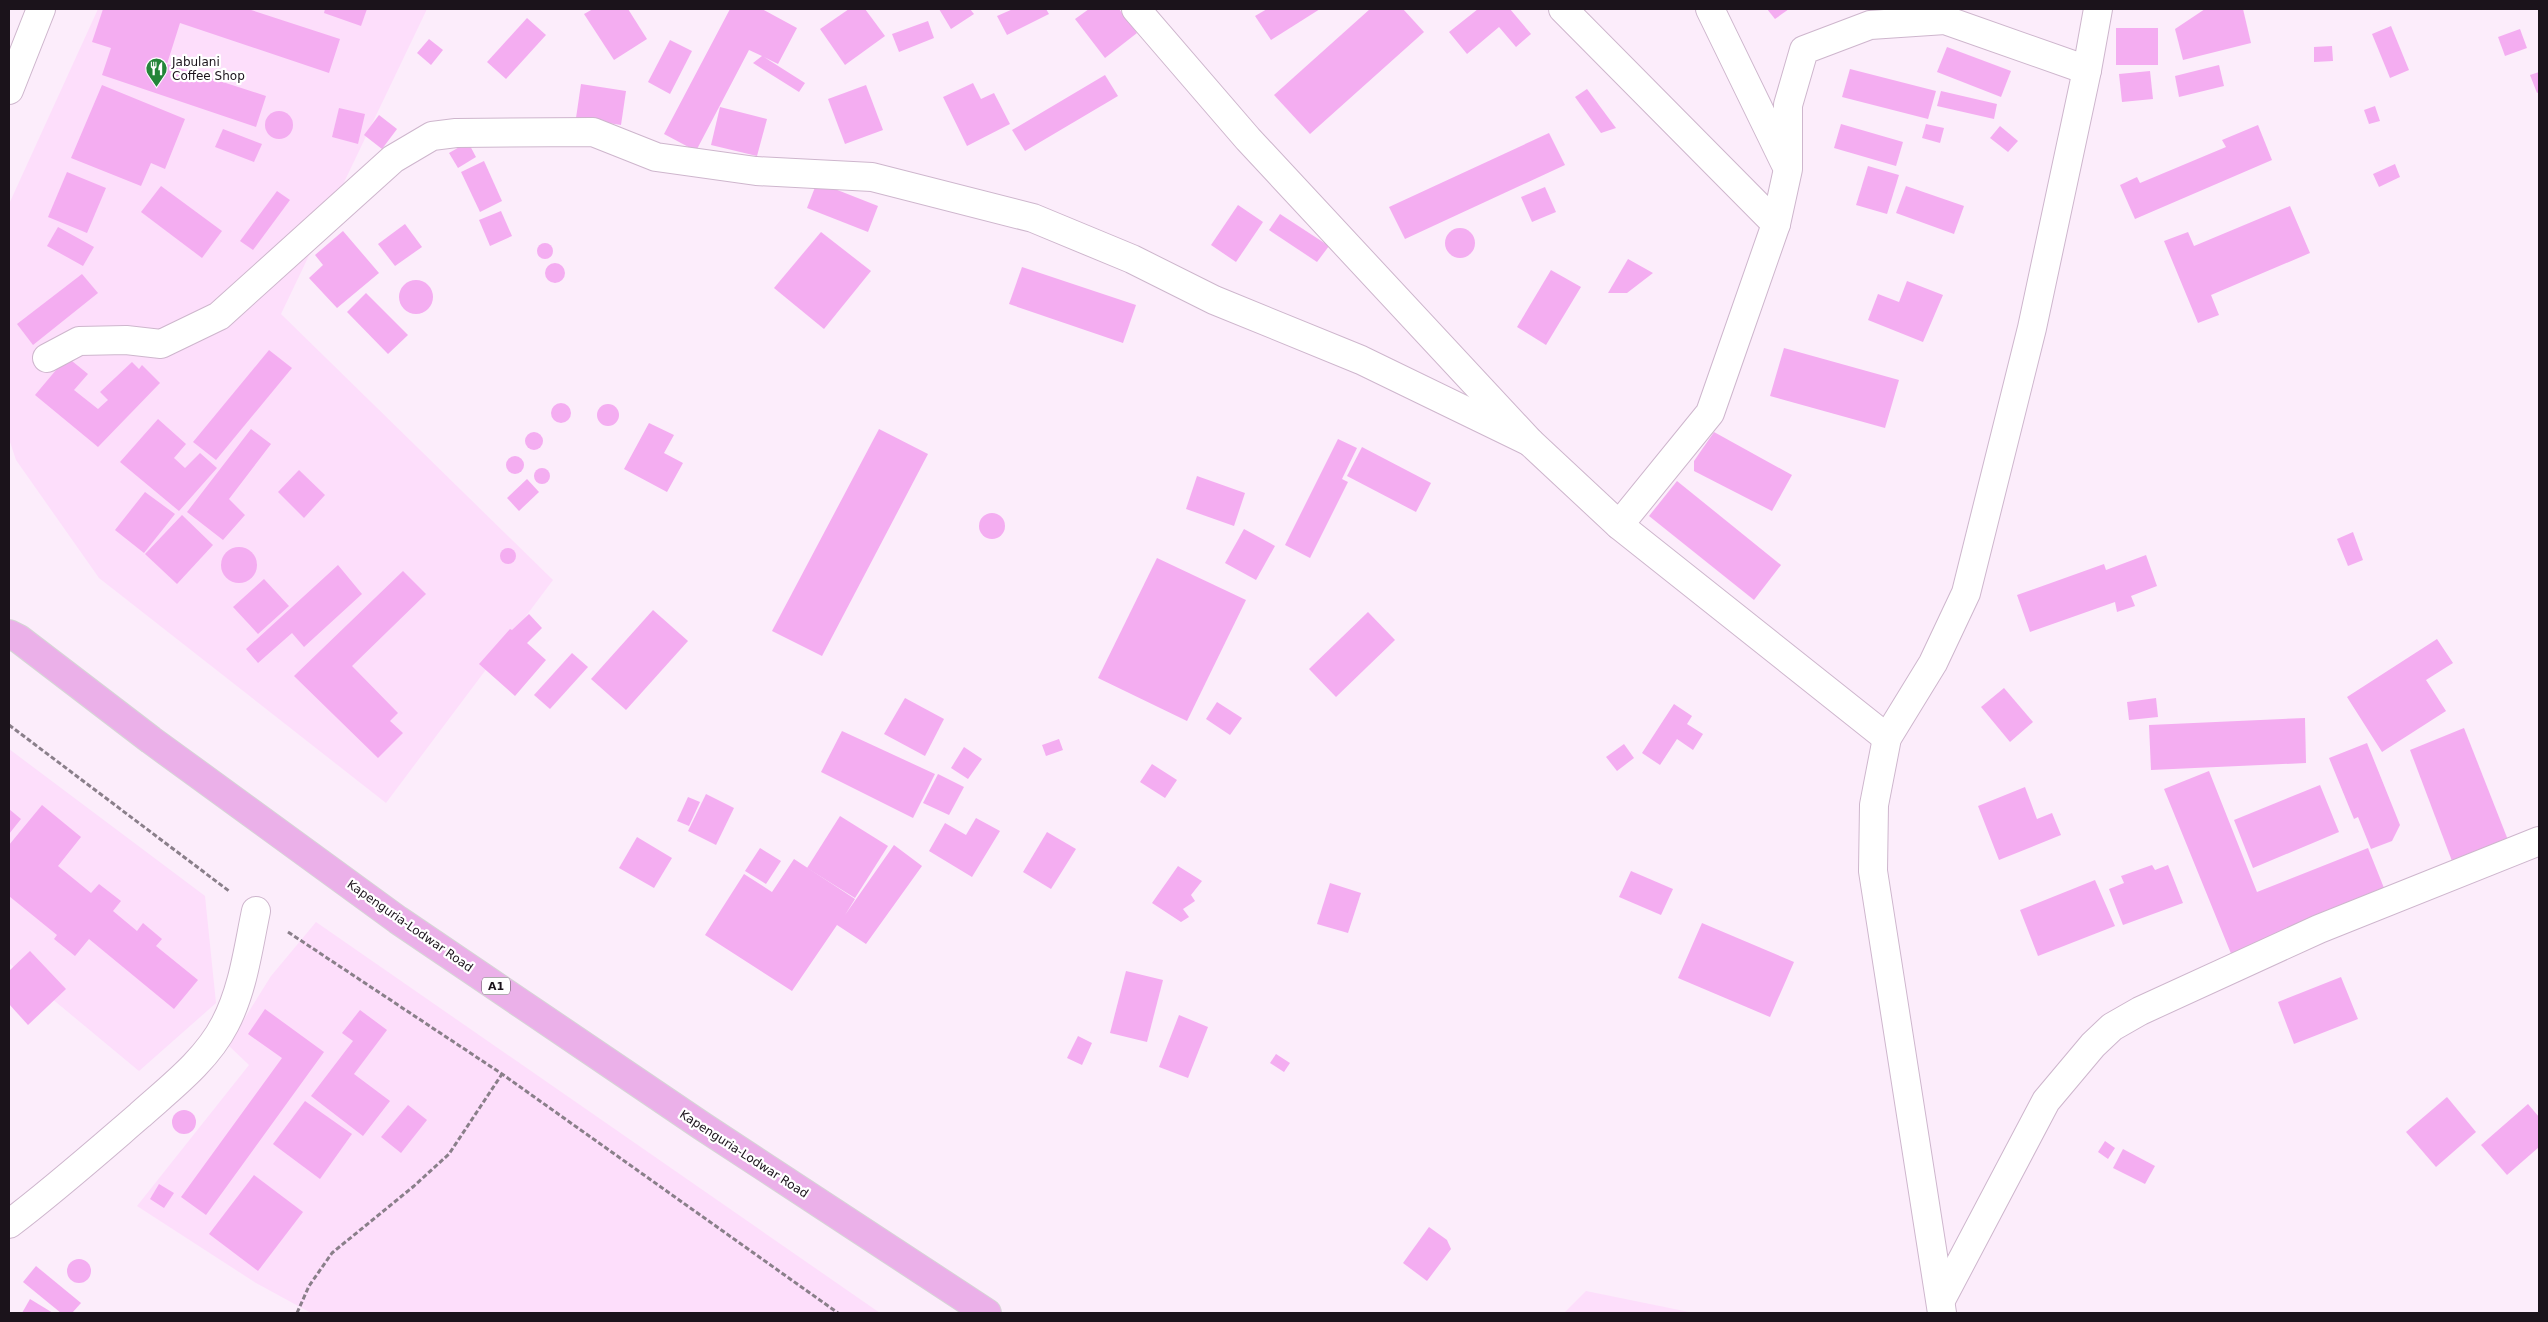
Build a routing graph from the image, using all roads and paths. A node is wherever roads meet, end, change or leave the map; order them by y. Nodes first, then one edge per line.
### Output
1 (41, 9) edge
2 (1136, 9) edge
3 (1564, 9) edge
4 (1710, 9) edge
5 (2098, 9) edge
6 (2087, 70) junction
7 (9, 90) edge
8 (1788, 169) junction
9 (1776, 224) junction
10 (47, 358) dead end
11 (1530, 442) junction
12 (1619, 525) junction
13 (12, 632) edge
14 (9, 725) edge
15 (1887, 738) junction
16 (2539, 842) edge
17 (256, 911) junction
18 (502, 1074) junction
19 (9, 1224) edge
20 (1941, 1307) edge
21 (297, 1313) edge
22 (838, 1313) edge
23 (987, 1313) edge

1 - 7 street
2 - 11 street
3 - 9 street
4 - 8 street
5 - 6 street
6 - 8 street
6 - 15 street
8 - 9 street
9 - 12 street
10 - 11 street
11 - 12 street
12 - 15 street
13 - 23 highway, Kapenguria-Lodwar Road / A1
14 - 17 path
15 - 20 street
16 - 20 street
17 - 18 path
17 - 19 street
18 - 21 path
18 - 22 path

